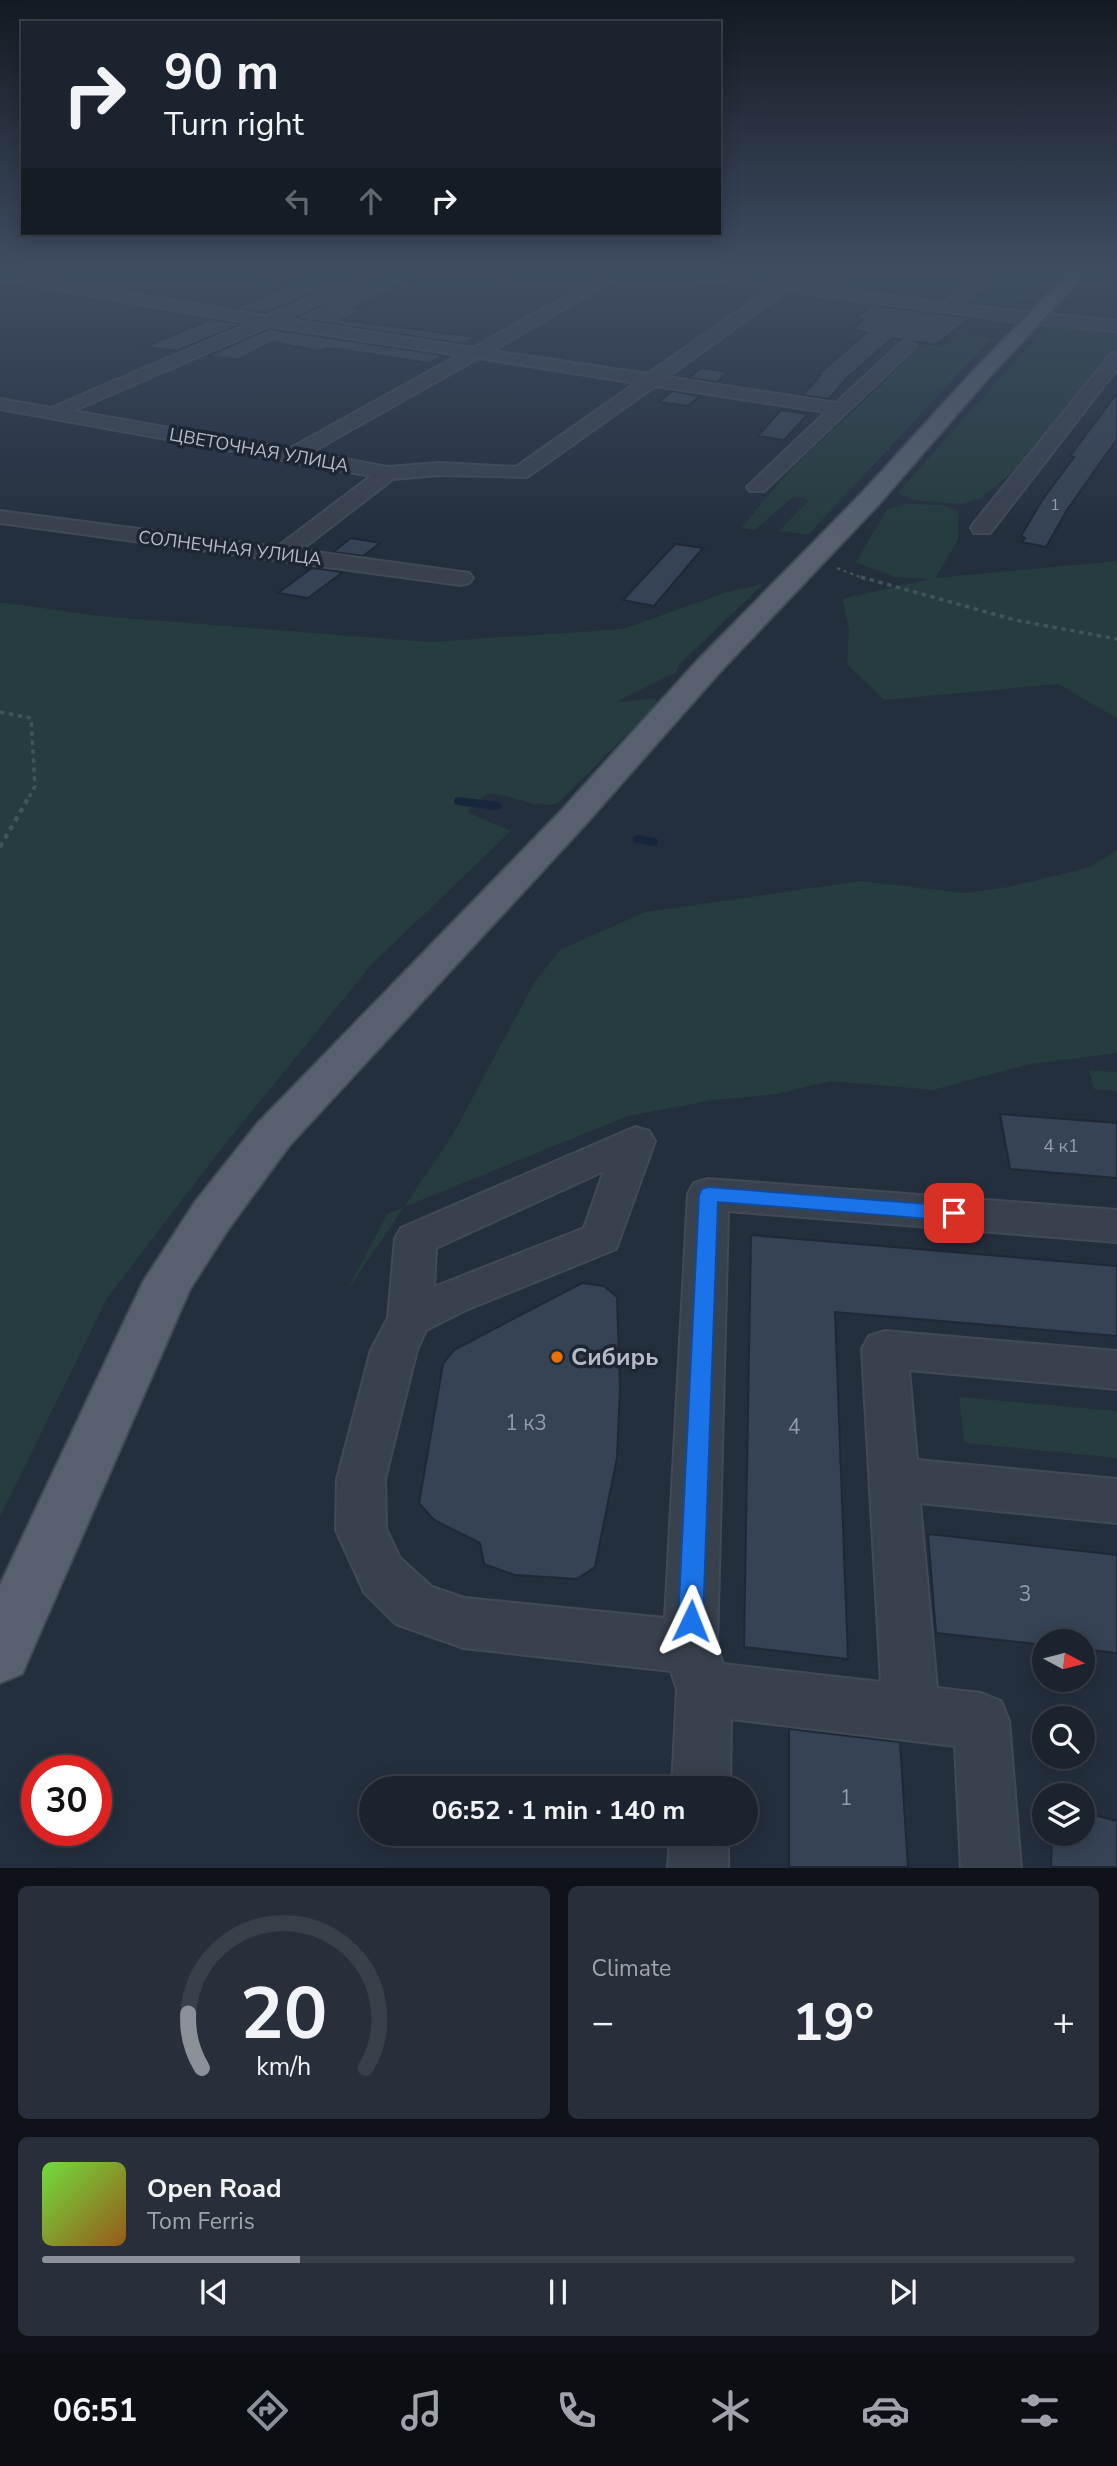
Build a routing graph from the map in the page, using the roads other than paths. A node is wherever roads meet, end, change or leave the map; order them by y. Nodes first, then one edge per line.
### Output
1 (181, 358) edge
2 (468, 358) edge
3 (511, 358) edge
4 (683, 358) edge
5 (895, 358) edge
6 (999, 358) edge
7 (1117, 358) edge
8 (652, 380) junction
9 (0, 404) edge
10 (839, 409) junction
11 (52, 414) junction
12 (293, 455) junction
13 (388, 473) junction
14 (757, 487) dead end
15 (0, 517) edge
16 (982, 528) dead end
17 (282, 554) junction
18 (461, 578) dead end
19 (1117, 1226) edge
20 (410, 1318) junction
21 (1117, 1370) edge
22 (894, 1479) junction
23 (1117, 1501) edge
24 (0, 1653) edge
25 (697, 1668) junction
26 (911, 1713) junction
27 (701, 1776) edge
28 (699, 1846) edge
29 (698, 1867) edge
30 (992, 1867) edge

1 - 11 street
2 - 12 street
3 - 8 street
4 - 8 street
5 - 10 street
6 - 24 main road
7 - 16 street
8 - 10 street
8 - 13 street, ЦВЕТОЧНАЯ УЛИЦА
9 - 11 street, ЦВЕТОЧНАЯ УЛИЦА
10 - 14 street
11 - 12 street, ЦВЕТОЧНАЯ УЛИЦА
12 - 13 street, ЦВЕТОЧНАЯ УЛИЦА
13 - 17 street
15 - 17 street, СОЛНЕЧНАЯ УЛИЦА
17 - 18 street, СОЛНЕЧНАЯ УЛИЦА
19 - 25 street
20 - 20 street
20 - 25 street
21 - 22 street
22 - 23 street
22 - 26 street
25 - 26 lane
25 - 27 street
26 - 30 lane
28 - 29 street

